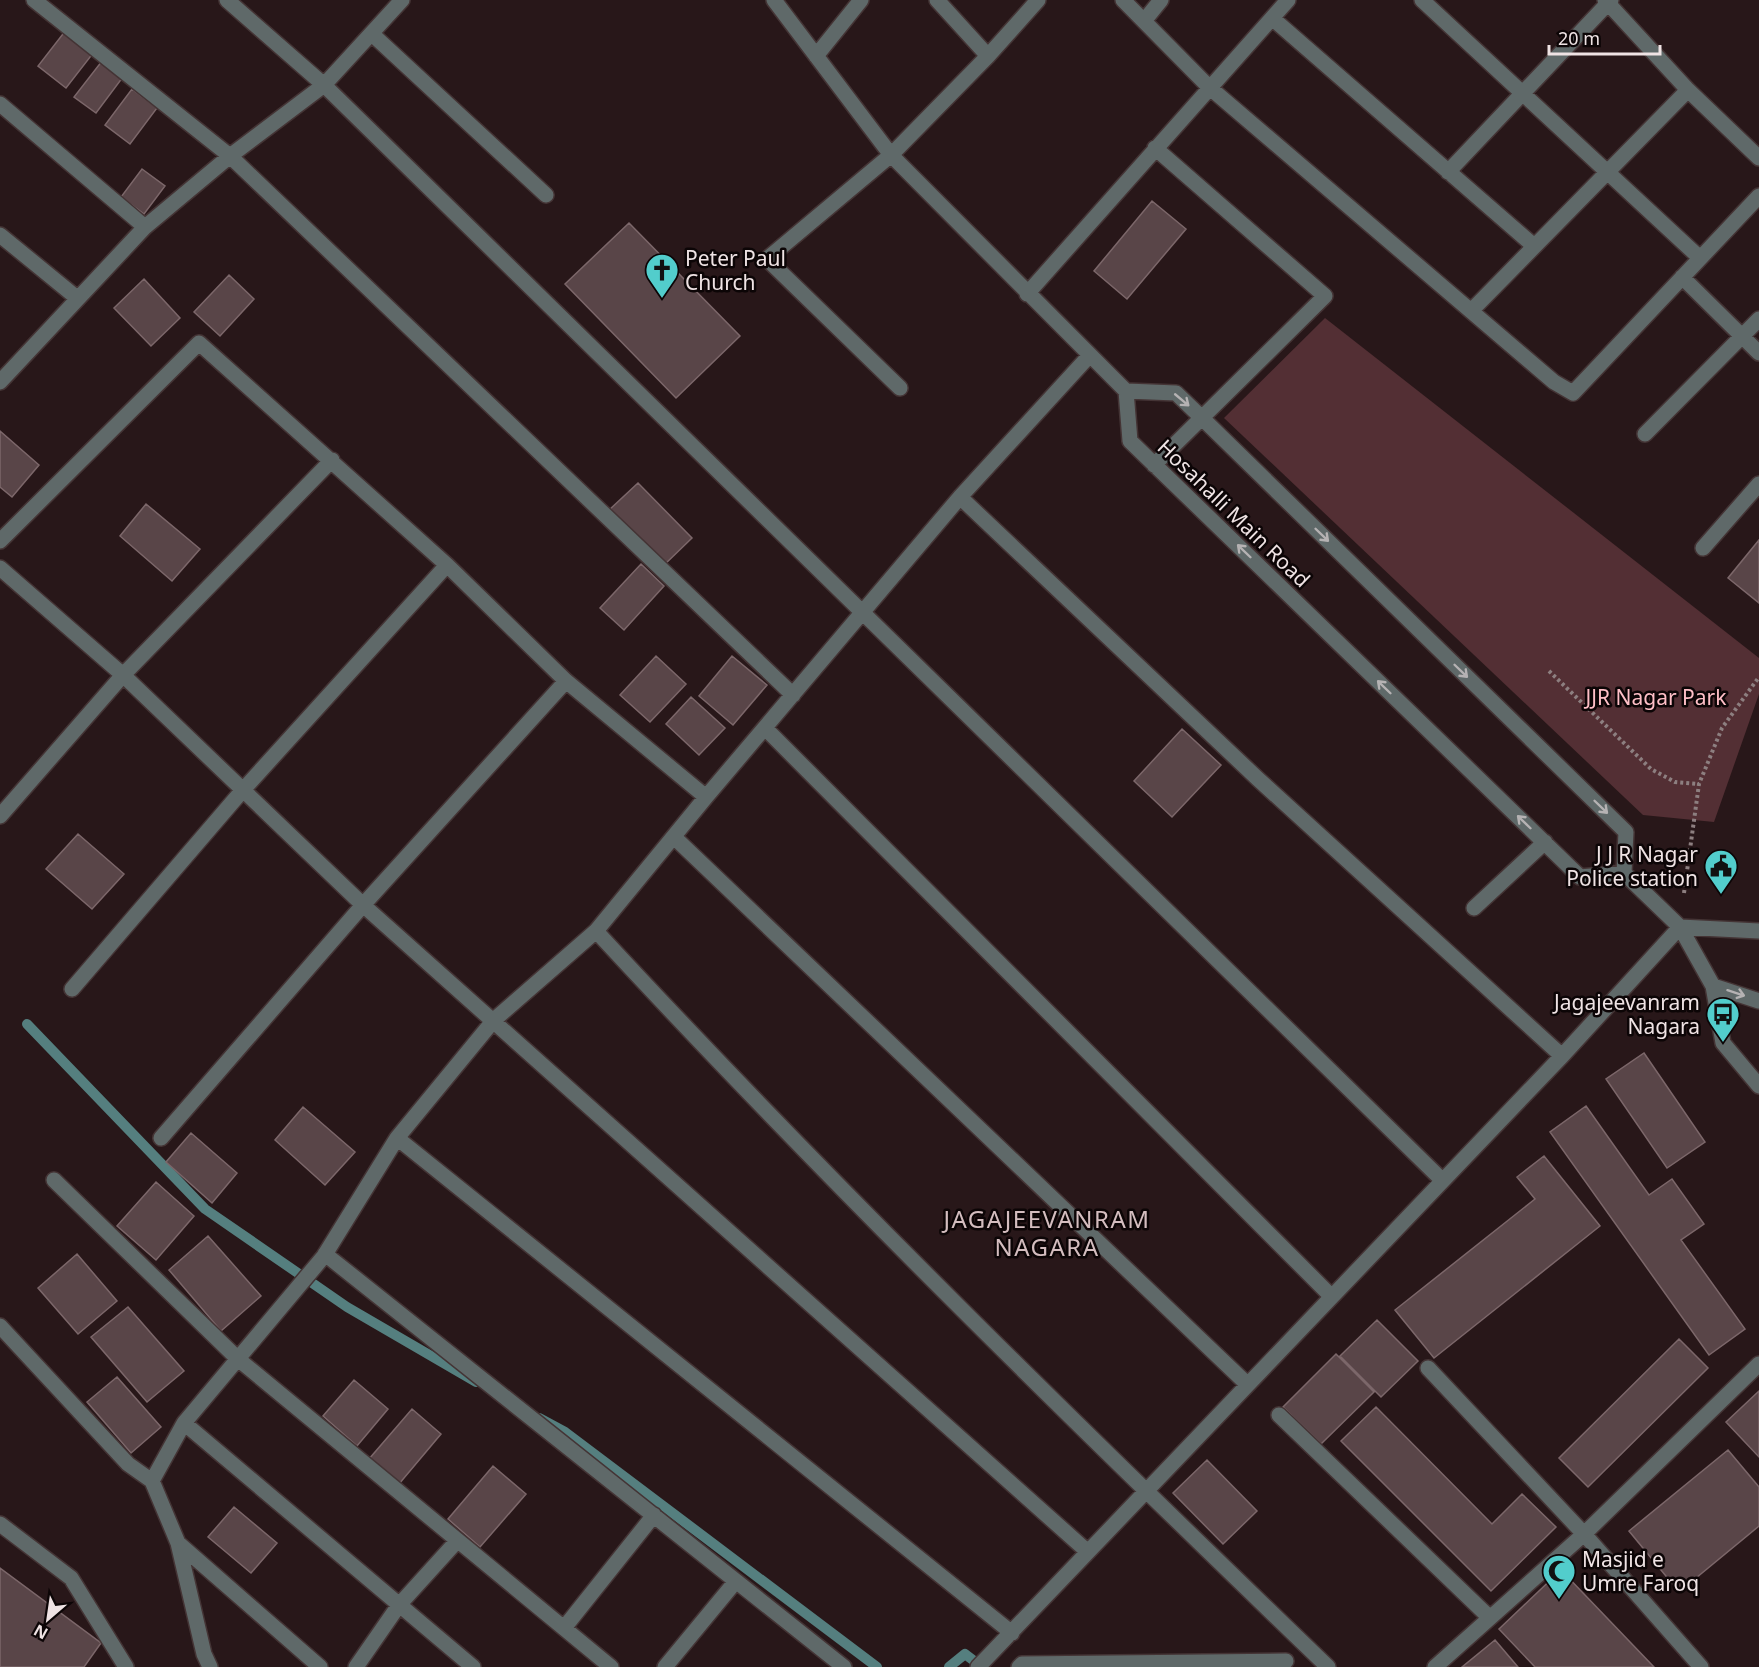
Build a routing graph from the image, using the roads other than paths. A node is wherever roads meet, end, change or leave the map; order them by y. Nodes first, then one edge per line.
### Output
1 (34, 0) edge
2 (227, 0) edge
3 (402, 0) edge
4 (774, 0) edge
5 (861, 0) edge
6 (937, 0) edge
7 (1038, 0) edge
8 (1123, 0) edge
9 (1161, 0) edge
10 (1288, 0) edge
11 (1422, 0) edge
12 (1608, 1) edge
13 (1272, 18) junction
14 (1144, 21) junction
15 (372, 34) junction
16 (816, 56) junction
17 (988, 56) junction
18 (324, 85) junction
19 (1209, 87) junction
20 (1688, 90) junction
21 (1522, 93) junction
22 (0, 104) edge
23 (1155, 148) junction
24 (891, 155) junction
25 (230, 156) junction
26 (1759, 158) edge
27 (1448, 172) junction
28 (1607, 172) junction
29 (546, 195) dead end
30 (1759, 196) edge
31 (145, 227) junction
32 (0, 235) edge
33 (1534, 246) junction
34 (1700, 258) junction
35 (1682, 277) junction
36 (1027, 294) junction
37 (77, 298) junction
38 (1471, 311) junction
39 (1759, 319) edge
40 (1742, 337) junction
41 (1759, 353) edge
42 (1090, 356) junction
43 (2, 376) edge
44 (900, 388) dead end
45 (1126, 391) junction
46 (1202, 418) junction
47 (1645, 434) dead end
48 (332, 460) junction
49 (1154, 465) junction
50 (1759, 484) edge
51 (960, 497) junction
52 (0, 541) edge
53 (1703, 548) dead end
54 (447, 565) junction
55 (0, 568) edge
56 (861, 613) junction
57 (123, 675) junction
58 (566, 681) junction
59 (793, 695) junction
60 (765, 728) junction
61 (242, 791) junction
62 (705, 797) junction
63 (0, 816) edge
64 (674, 837) junction
65 (1545, 842) junction
66 (1624, 873) junction
67 (363, 905) junction
68 (1474, 908) dead end
69 (1680, 927) junction
70 (596, 931) junction
71 (1759, 931) edge
72 (1713, 986) junction
73 (72, 989) dead end
74 (1759, 1001) edge
75 (494, 1020) junction
76 (1562, 1056) junction
77 (1759, 1086) edge
78 (161, 1138) dead end
79 (397, 1138) junction
80 (1442, 1179) junction
81 (54, 1180) dead end
82 (321, 1259) junction
83 (1331, 1296) junction
84 (0, 1326) edge
85 (238, 1359) junction
86 (1759, 1364) edge
87 (1428, 1368) dead end
88 (1247, 1384) junction
89 (1279, 1415) dead end
90 (184, 1422) junction
91 (152, 1481) junction
92 (1148, 1492) junction
93 (654, 1515) junction
94 (0, 1524) edge
95 (1584, 1534) junction
96 (457, 1541) junction
97 (178, 1543) junction
98 (1088, 1552) junction
99 (736, 1581) junction
100 (399, 1605) junction
101 (1489, 1617) junction
102 (564, 1628) junction
103 (1012, 1633) junction
104 (825, 1661) edge
105 (1286, 1661) dead end
106 (1327, 1665) edge
107 (126, 1667) edge
108 (210, 1667) edge
109 (320, 1667) edge
110 (356, 1667) edge
111 (472, 1667) edge
112 (611, 1667) edge
113 (665, 1667) edge
114 (844, 1667) edge
115 (978, 1667) edge
116 (1019, 1667) edge
117 (1436, 1667) edge
118 (1701, 1667) edge

1 - 25 street
2 - 18 street
3 - 15 street
4 - 16 street
5 - 16 street
6 - 17 street
7 - 17 street
8 - 14 street
9 - 14 street
10 - 13 street
11 - 21 street
12 - 20 street
12 - 21 street
13 - 19 street
13 - 27 street
14 - 19 street
15 - 18 street
15 - 29 street
16 - 24 street
17 - 24 street
18 - 25 street
18 - 56 street
19 - 23 street
19 - 38 street
20 - 26 street
20 - 28 street
21 - 27 street
21 - 28 street
22 - 31 street
23 - 36 street
23 - 46 street
24 - 36 street
24 - 44 street
25 - 31 street
25 - 59 street
27 - 33 street
28 - 33 street
28 - 34 street
30 - 34 street
31 - 37 street
32 - 37 street
33 - 38 street
34 - 35 street
35 - 38 street
35 - 40 street
36 - 42 street
37 - 43 street
39 - 40 street
40 - 41 street
40 - 47 street
42 - 45 street
42 - 51 street
45 -> 46 street
45 - 49 street, Hosahalli Main Road
46 - 49 street
46 -> 66 street
48 - 52 street
48 - 54 street
48 - 57 street
65 -> 49 street, Hosahalli Main Road
50 - 53 street
51 - 56 street
51 - 76 street
54 - 58 street
54 - 61 street
55 - 57 street
56 - 59 street
56 - 80 street
57 - 61 street
57 - 63 street
58 - 62 street
58 - 67 street
59 - 60 street
60 - 62 street
60 - 83 street
61 - 67 street
61 - 73 street
62 - 64 street
64 - 70 street
64 - 88 street
65 - 66 street, Hosahalli Main Road
65 - 68 street
66 - 69 street
67 - 75 street
67 - 78 street
69 - 71 street
69 - 72 street
69 - 76 street
70 - 75 street
70 - 92 street
72 -> 74 street
72 - 77 street
75 - 79 street
75 - 98 street
76 - 80 street
79 - 82 street
79 - 103 street
80 - 83 street
81 - 85 street
82 - 85 street
82 - 93 street
83 - 88 street
84 - 91 street
85 - 90 street
85 - 96 street
86 - 95 street
87 - 95 street
88 - 92 street
89 - 101 street
90 - 91 street
90 - 100 street
91 - 97 street
92 - 98 street
92 - 106 street
93 - 99 street
93 - 102 street
94 - 107 street
95 - 101 street
95 - 118 street
96 - 100 street
96 - 102 street
97 - 108 street
97 - 109 street
98 - 103 street
99 - 104 street
99 - 113 street
100 - 110 street
100 - 111 street
101 - 117 street
102 - 112 street
103 - 115 street
104 - 114 street
105 - 116 street

